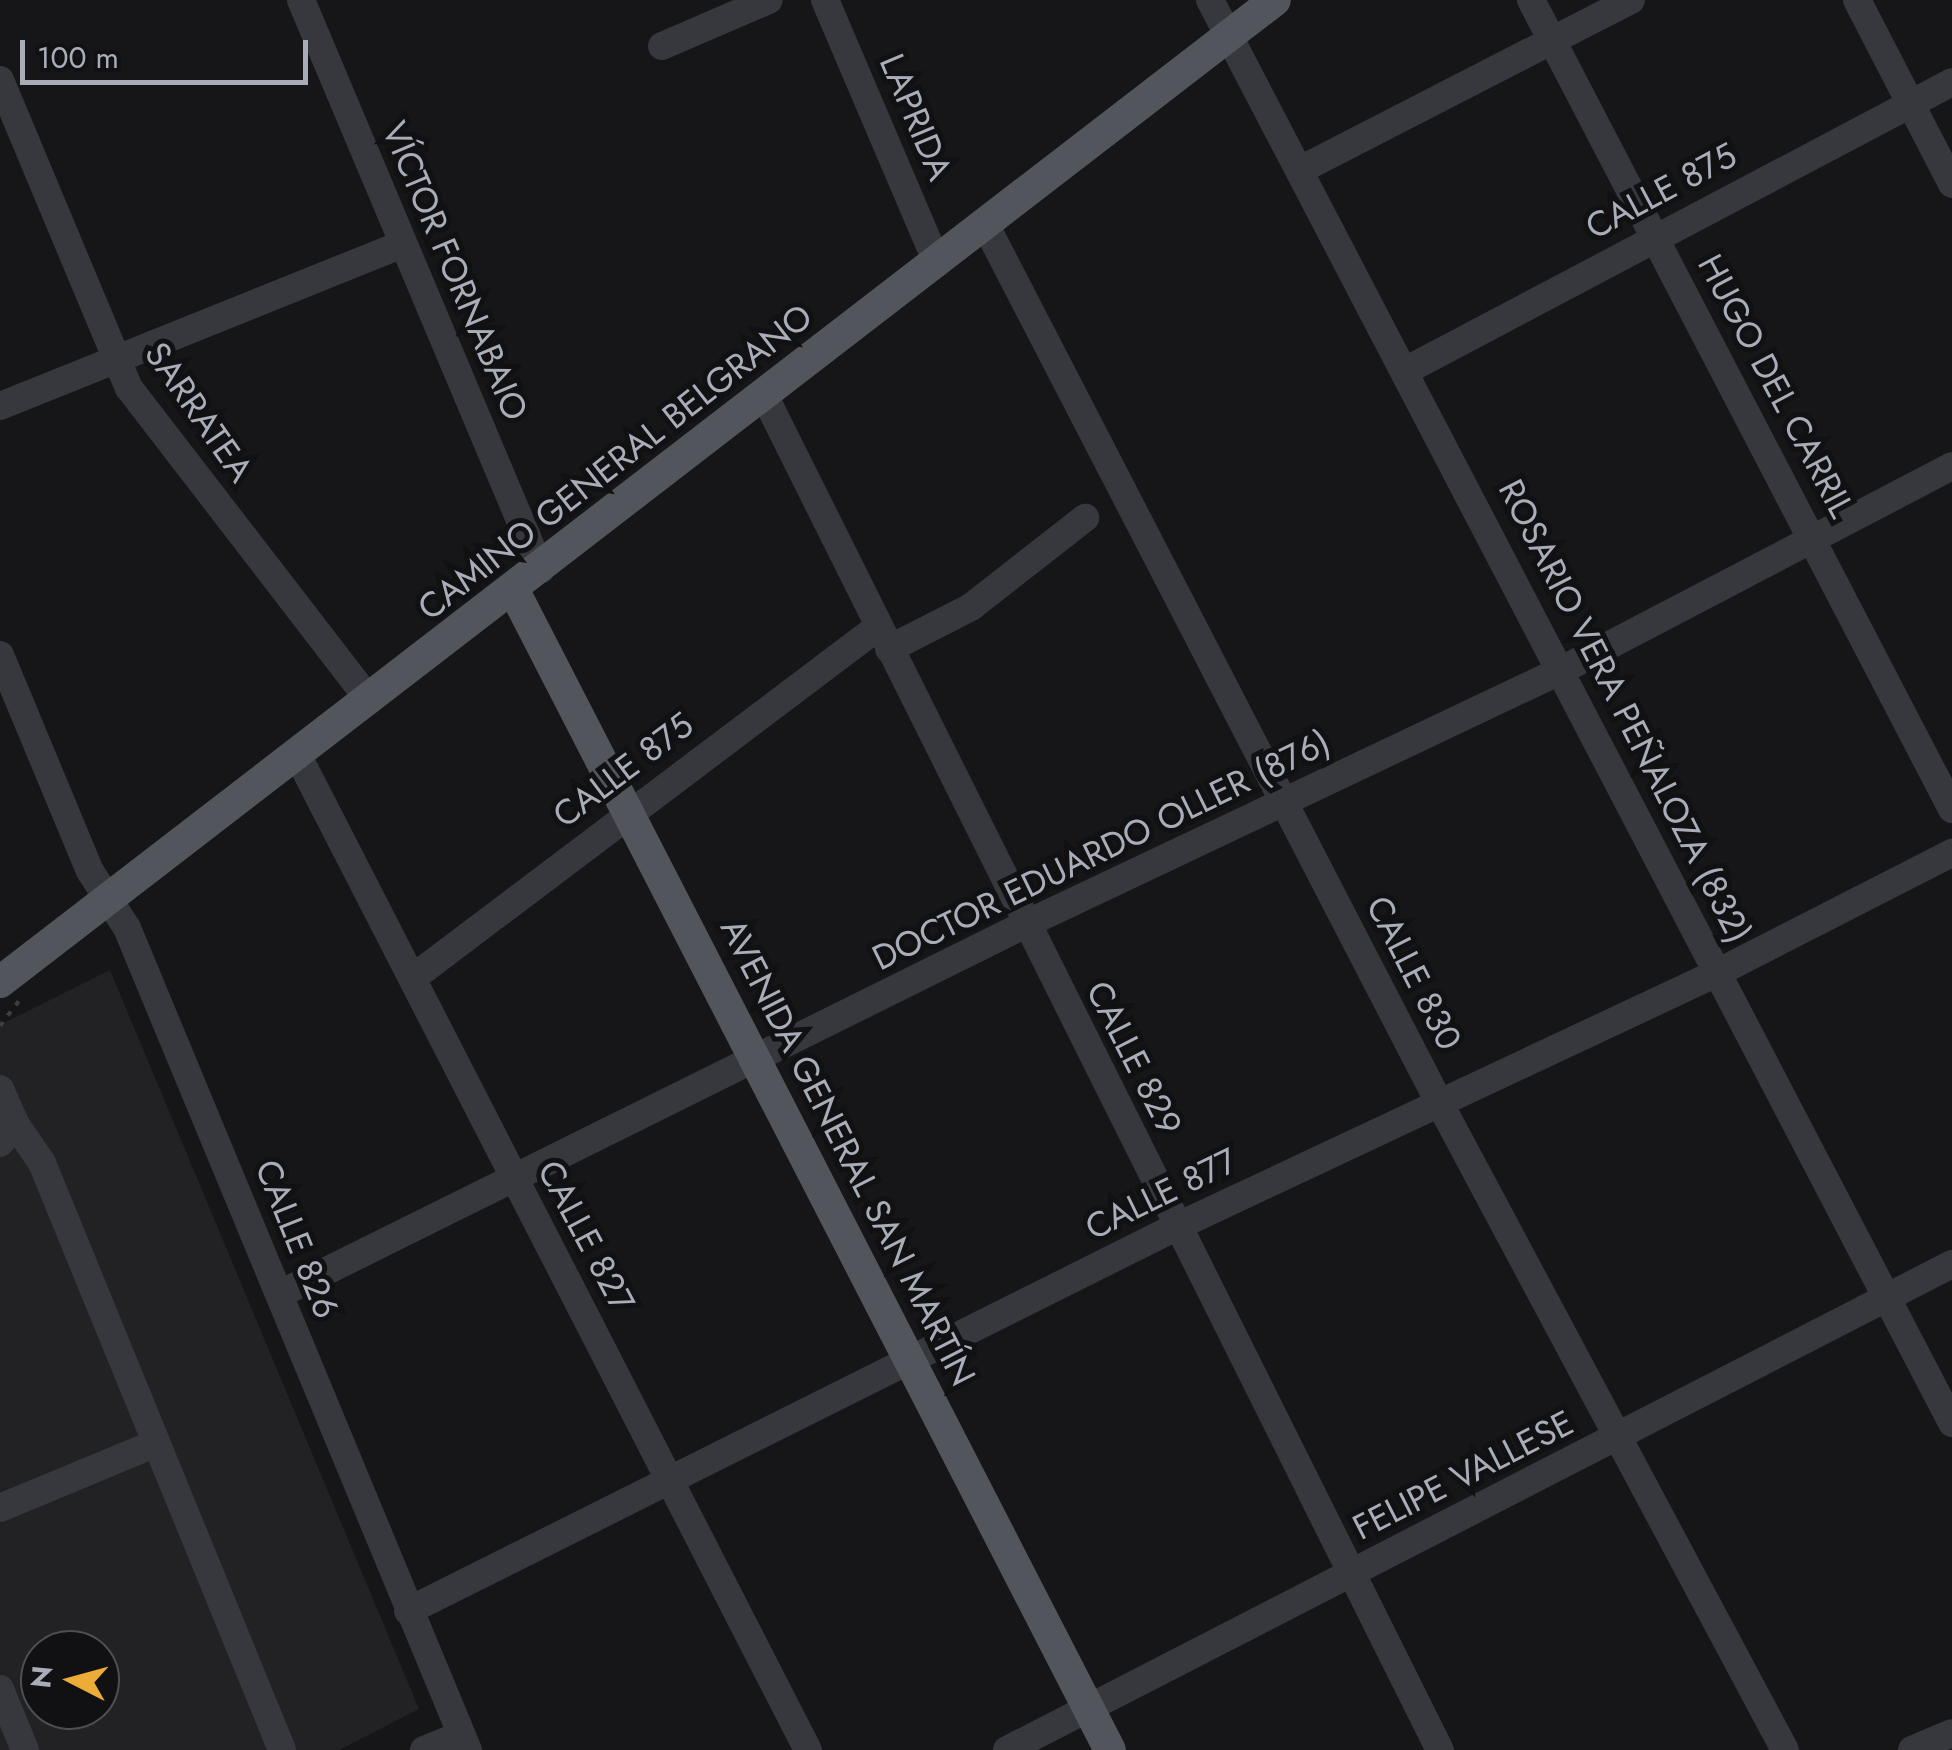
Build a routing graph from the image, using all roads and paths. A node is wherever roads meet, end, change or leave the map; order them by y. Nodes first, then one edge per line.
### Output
1 (301, 0) edge
2 (769, 0) edge
3 (825, 0) edge
4 (1210, 0) edge
5 (1275, 0) edge
6 (1531, 0) edge
7 (1631, 0) edge
8 (1857, 0) edge
9 (1229, 36) junction
10 (1553, 43) junction
11 (662, 46) dead end
12 (0, 80) edge
13 (1952, 82) edge
14 (1910, 103) junction
15 (1300, 170) junction
16 (1952, 184) edge
17 (986, 226) junction
18 (1654, 237) junction
19 (403, 244) junction
20 (937, 263) junction
21 (114, 361) junction
22 (1407, 370) junction
23 (766, 397) junction
24 (0, 406) edge
25 (1952, 466) edge
26 (1085, 518) dead end
27 (1814, 538) junction
28 (528, 580) junction
29 (884, 638) junction
30 (0, 655) edge
31 (1560, 671) junction
32 (370, 700) junction
33 (298, 756) junction
34 (1284, 802) junction
35 (1952, 809) edge
36 (628, 812) junction
37 (1952, 853) edge
38 (110, 898) junction
39 (1024, 925) junction
40 (1719, 972) junction
41 (414, 977) junction
42 (0, 982) edge
43 (757, 1061) junction
44 (0, 1089) edge
45 (1440, 1104) junction
46 (8, 1134) edge
47 (515, 1183) junction
48 (1178, 1226) junction
49 (1952, 1264) edge
50 (280, 1294) junction
51 (1888, 1300) junction
52 (911, 1363) junction
53 (1952, 1422) edge
54 (1618, 1438) junction
55 (154, 1444) junction
56 (672, 1480) junction
57 (0, 1508) edge
58 (1352, 1574) junction
59 (408, 1611) junction
60 (0, 1690) edge
61 (1089, 1709) junction
62 (1952, 1732) edge
63 (464, 1743) edge
64 (25, 1750) edge
65 (282, 1750) edge
66 (424, 1750) edge
67 (808, 1750) edge
68 (1007, 1750) edge
69 (1110, 1750) edge
70 (1440, 1750) edge
71 (1785, 1750) edge
72 (1912, 1750) edge

1 - 19 street, VÍCTOR FORNABAIO
2 - 11 street
3 - 20 street, LAPRIDA
4 - 9 street, ROSARIO VERA PEÑALOZA (832)
5 - 9 main road, CAMINO GENERAL BELGRANO
6 - 10 street, HUGO DEL CARRIL
7 - 10 street
8 - 14 street
9 - 15 street, ROSARIO VERA PEÑALOZA (832)
9 - 17 main road, CAMINO GENERAL BELGRANO
10 - 15 street
10 - 18 street, HUGO DEL CARRIL
12 - 21 street, SARRATEA
13 - 14 street, CALLE 875
14 - 16 street
14 - 18 street, CALLE 875
15 - 22 street, ROSARIO VERA PEÑALOZA (832)
17 - 20 main road, CAMINO GENERAL BELGRANO
17 - 34 street, CALLE 830
18 - 22 street, CALLE 875
18 - 27 street, HUGO DEL CARRIL
19 - 21 street
19 - 28 street, VÍCTOR FORNABAIO
20 - 23 main road, CAMINO GENERAL BELGRANO
21 - 24 street
21 - 32 street, SARRATEA
22 - 31 street, ROSARIO VERA PEÑALOZA (832)
23 - 28 main road, CAMINO GENERAL BELGRANO
23 - 29 street, CALLE 829
25 - 27 street, DOCTOR EDUARDO OLLER (876)
26 - 29 street, CALLE 875
27 - 31 street, DOCTOR EDUARDO OLLER (876)
27 - 35 street, HUGO DEL CARRIL
28 - 32 main road, CAMINO GENERAL BELGRANO
28 - 36 main road, AVENIDA GENERAL SAN MARTÍN
29 - 36 street, CALLE 875
29 - 39 street, CALLE 829
30 - 38 street, CALLE 826
31 - 34 street, DOCTOR EDUARDO OLLER (876)
31 - 40 street, ROSARIO VERA PEÑALOZA (832)
32 - 33 main road, CAMINO GENERAL BELGRANO
33 - 38 main road, CAMINO GENERAL BELGRANO
33 - 41 street, CALLE 827
34 - 39 street, DOCTOR EDUARDO OLLER (876)
34 - 45 street, CALLE 830
36 - 41 street, CALLE 875
36 - 43 main road, AVENIDA GENERAL SAN MARTÍN
37 - 40 street, CALLE 877
38 - 42 main road, CAMINO GENERAL BELGRANO
38 - 50 street, CALLE 826
39 - 43 street, DOCTOR EDUARDO OLLER (876)
39 - 48 street, CALLE 829
40 - 45 street, CALLE 877
40 - 51 street, ROSARIO VERA PEÑALOZA (832)
41 - 47 street, CALLE 827
43 - 47 street, DOCTOR EDUARDO OLLER (876)
43 - 52 main road, AVENIDA GENERAL SAN MARTÍN
44 - 46 street
45 - 48 street, CALLE 877
45 - 54 street, CALLE 830
46 - 55 street
47 - 50 street, DOCTOR EDUARDO OLLER (876)
47 - 56 street, CALLE 827
48 - 52 street, CALLE 877
48 - 58 street, CALLE 829
49 - 51 street, FELIPE VALLESE
50 - 59 street, CALLE 826
51 - 53 street, ROSARIO VERA PEÑALOZA (832)
51 - 54 street, FELIPE VALLESE
52 - 56 street, CALLE 877
52 - 61 main road, AVENIDA GENERAL SAN MARTÍN
54 - 58 street, FELIPE VALLESE
54 - 71 street, CALLE 830
55 - 57 street
55 - 65 street
56 - 59 street, CALLE 877
56 - 67 street, CALLE 827
58 - 61 street, FELIPE VALLESE
58 - 70 street, CALLE 829
59 - 63 street, CALLE 826
60 - 64 street
61 - 68 street, FELIPE VALLESE
61 - 69 main road, AVENIDA GENERAL SAN MARTÍN
62 - 72 street
63 - 66 street

